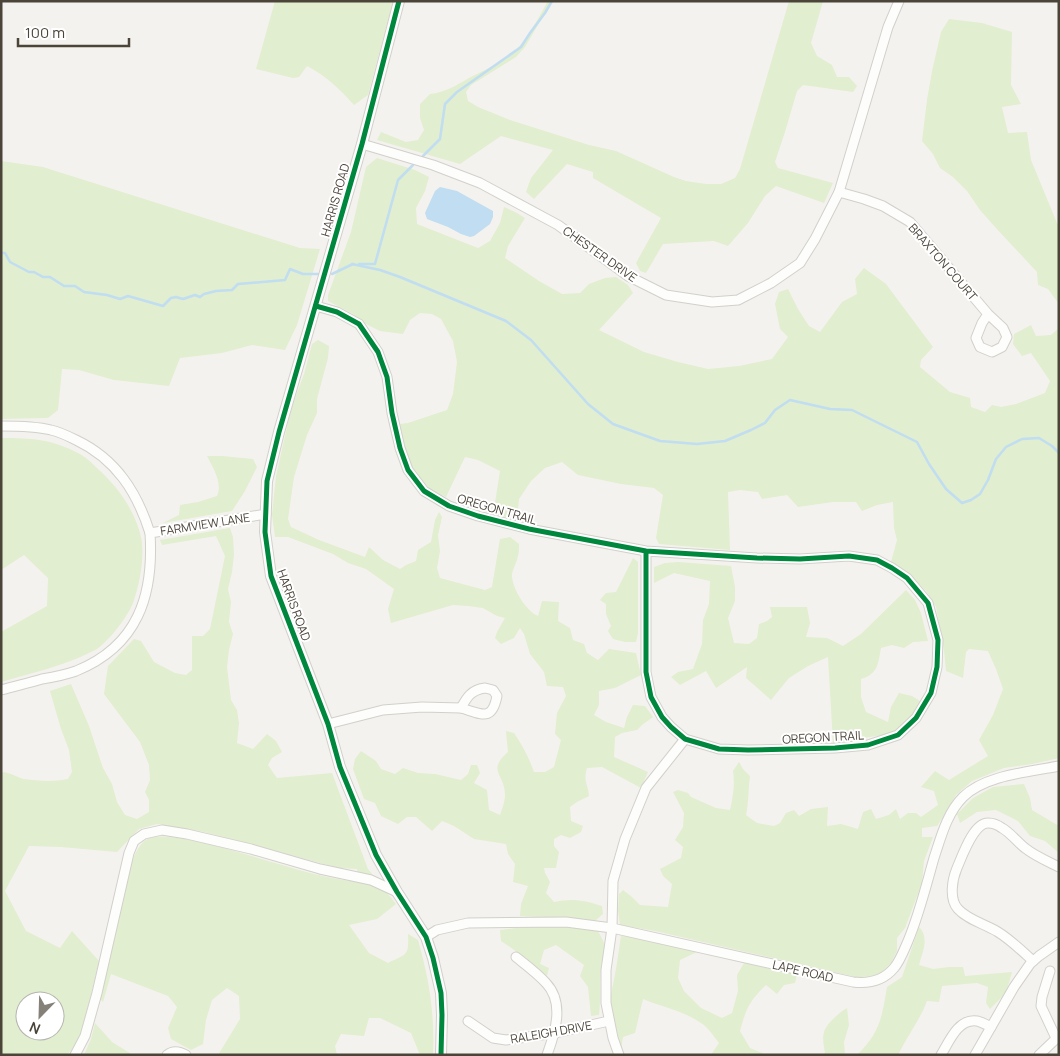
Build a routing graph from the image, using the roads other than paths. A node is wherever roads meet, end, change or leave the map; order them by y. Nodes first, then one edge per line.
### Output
1 (399, 1) edge
2 (899, 1) edge
3 (362, 144) junction
4 (839, 192) junction
5 (316, 306) junction
6 (988, 314) dead end
7 (1, 426) edge
8 (266, 514) junction
9 (150, 533) junction
10 (646, 551) junction
11 (1, 690) edge
12 (461, 708) dead end
13 (328, 724) junction
14 (685, 738) junction
15 (1059, 766) edge
16 (1059, 867) edge
17 (397, 892) junction
18 (612, 928) junction
19 (426, 937) junction
20 (1059, 942) edge
21 (516, 957) dead end
22 (1034, 961) junction
23 (1050, 971) dead end
24 (468, 1021) dead end
25 (609, 1021) junction
26 (991, 1027) junction
27 (554, 1033) junction
28 (1057, 1037) edge
29 (76, 1055) edge
30 (167, 1055) edge
31 (186, 1055) edge
32 (441, 1055) edge
33 (547, 1055) edge
34 (619, 1055) edge
35 (941, 1055) edge
36 (975, 1055) edge
37 (1039, 1055) edge

1 - 3 street, HARRIS ROAD
2 - 4 street, CHESTER DRIVE
3 - 4 street, CHESTER DRIVE
3 - 5 street, HARRIS ROAD
4 - 6 street, BRAXTON COURT
5 - 8 street, HARRIS ROAD
5 - 10 street, OREGON TRAIL
7 - 9 street
8 - 9 street, FARMVIEW LANE
8 - 13 street, HARRIS ROAD
9 - 11 street, FARMVIEW LANE
10 - 14 street, OREGON TRAIL
10 - 14 street, OREGON TRAIL
12 - 13 street
13 - 17 street, HARRIS ROAD
14 - 18 street
15 - 18 street, LAPE ROAD
16 - 22 street
17 - 19 street, HARRIS ROAD
17 - 29 street
18 - 19 street, LAPE ROAD
18 - 25 street
19 - 32 street, HARRIS ROAD
20 - 22 street
21 - 27 street
22 - 26 street
23 - 28 street
24 - 27 street, RALEIGH DRIVE
25 - 27 street, RALEIGH DRIVE
25 - 34 street
26 - 35 street
26 - 36 street
27 - 33 street
28 - 37 street
30 - 31 street

